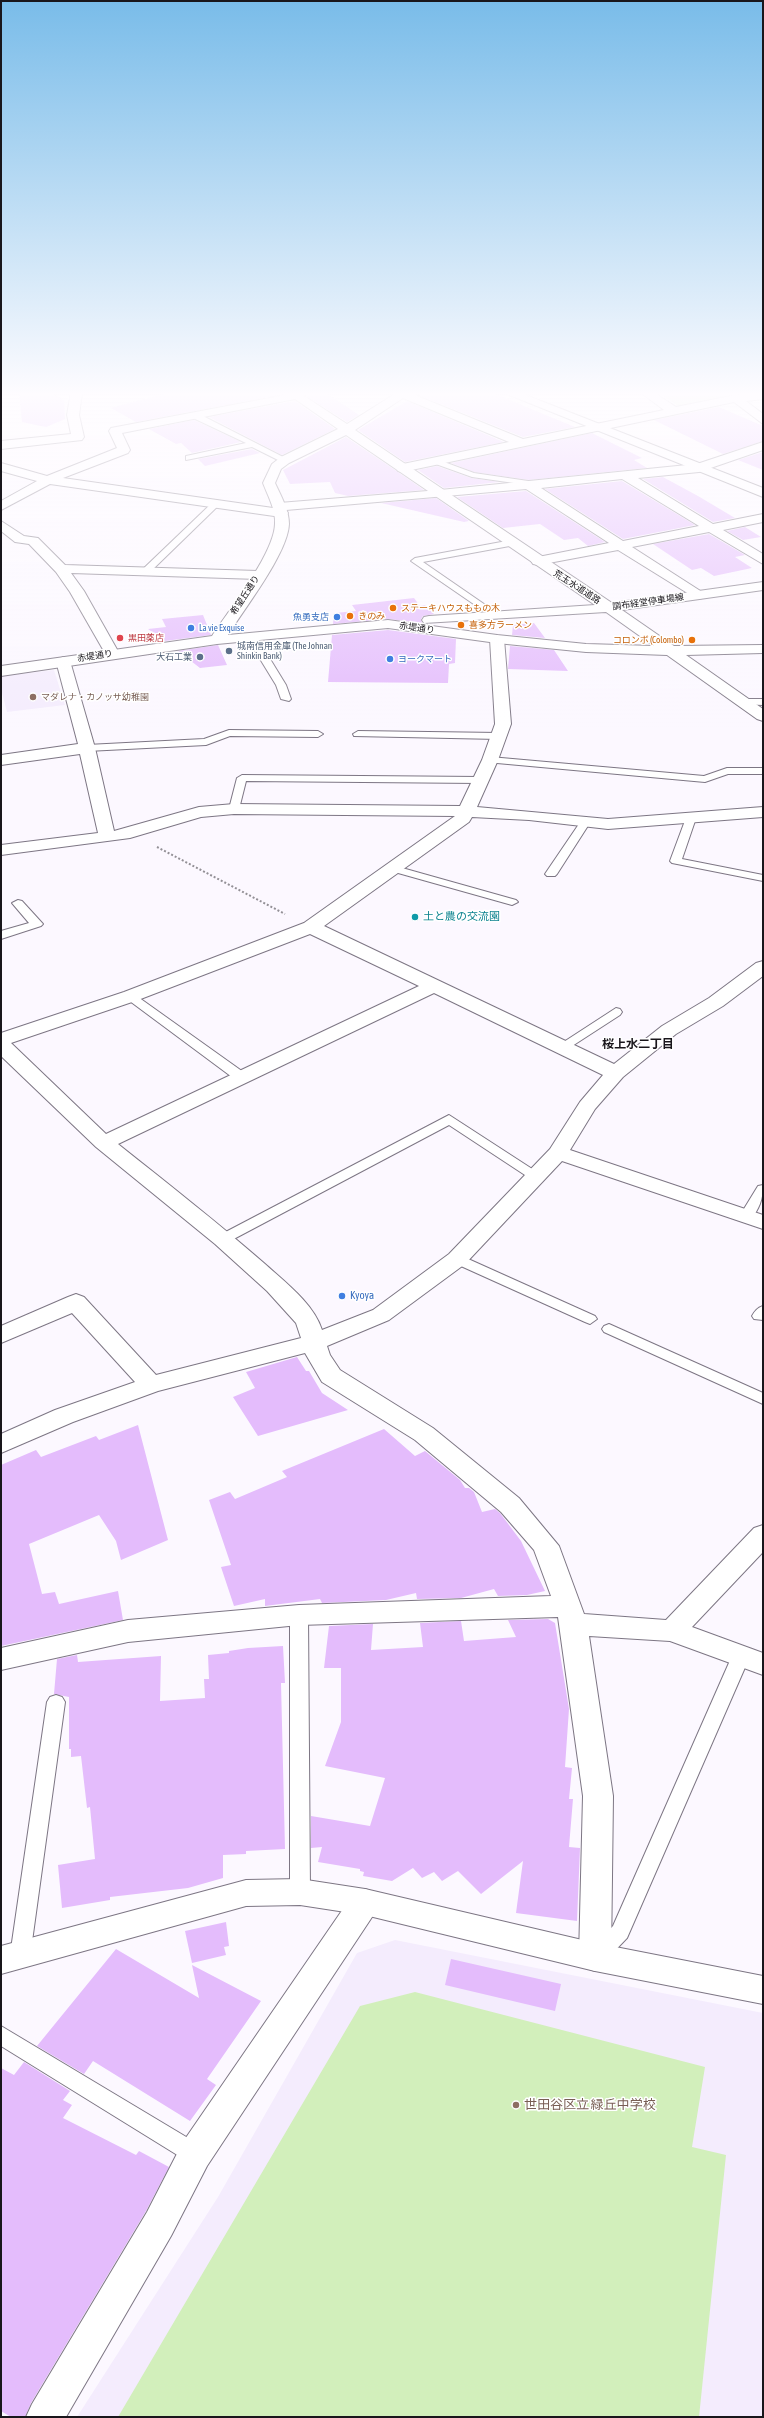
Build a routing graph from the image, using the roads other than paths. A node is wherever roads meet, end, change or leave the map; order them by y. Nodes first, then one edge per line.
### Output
1 (215, 505) edge
2 (225, 505) edge
3 (278, 505) edge
4 (332, 505) edge
5 (456, 505) edge
6 (562, 505) edge
7 (673, 505) edge
8 (280, 510) junction
9 (763, 518) edge
10 (1, 525) edge
11 (711, 528) junction
12 (20, 539) junction
13 (1, 542) edge
14 (512, 543) junction
15 (621, 545) junction
16 (763, 560) edge
17 (538, 561) junction
18 (61, 569) junction
19 (146, 571) junction
20 (258, 574) junction
21 (763, 586) edge
22 (697, 595) junction
23 (609, 608) junction
24 (494, 615) junction
25 (388, 624) junction
26 (251, 636) junction
27 (497, 639) junction
28 (217, 640) junction
29 (763, 649) edge
30 (668, 651) junction
31 (112, 653) junction
32 (63, 661) junction
33 (1, 671) edge
34 (286, 699) dead end
35 (741, 702) junction
36 (763, 702) edge
37 (763, 716) edge
38 (318, 734) dead end
39 (358, 734) dead end
40 (499, 736) junction
41 (87, 748) junction
42 (1, 760) edge
43 (490, 760) junction
44 (763, 771) edge
45 (480, 780) junction
46 (234, 809) junction
47 (465, 811) junction
48 (763, 812) edge
49 (690, 818) junction
50 (586, 821) junction
51 (107, 837) junction
52 (1, 850) edge
53 (395, 869) junction
54 (551, 874) dead end
55 (763, 878) edge
56 (512, 902) dead end
57 (18, 903) dead end
58 (311, 927) junction
59 (1, 935) edge
60 (763, 967) edge
61 (434, 986) junction
62 (131, 996) junction
63 (616, 1012) dead end
64 (1, 1040) edge
65 (1, 1045) edge
66 (562, 1047) junction
67 (616, 1073) junction
68 (241, 1077) junction
69 (103, 1143) junction
70 (558, 1153) junction
71 (536, 1176) junction
72 (763, 1189) edge
73 (754, 1220) edge
74 (223, 1238) junction
75 (457, 1259) junction
76 (590, 1319) dead end
77 (609, 1329) dead end
78 (1, 1335) edge
79 (313, 1343) junction
80 (151, 1384) junction
81 (763, 1399) edge
82 (1, 1444) edge
83 (763, 1535) edge
84 (299, 1615) junction
85 (571, 1615) junction
86 (672, 1631) junction
87 (1, 1659) edge
88 (752, 1660) edge
89 (56, 1702) dead end
90 (300, 1892) junction
91 (365, 1902) junction
92 (595, 1957) junction
93 (10, 1958) edge
94 (763, 1990) edge
95 (1, 2035) edge
96 (195, 2154) junction
97 (45, 2417) edge

1 - 19 lane
2 - 8 street
3 - 8 street, 希望丘通り
4 - 8 street
5 - 14 street, 荒玉水道道路
6 - 15 street
7 - 11 street
8 - 20 street, 希望丘通り
9 - 11 street
10 - 12 street
11 - 15 street
11 - 16 street
12 - 13 street
12 - 18 street
14 - 17 street, 荒玉水道道路
14 - 24 lane
15 - 17 street
15 - 22 street
17 - 23 street, 荒玉水道道路
18 - 19 street
18 - 31 street
19 - 20 street
20 - 28 street, 希望丘通り
21 - 22 street, 調布経堂停車場線
22 - 23 street, 調布経堂停車場線
23 - 24 street, 調布経堂停車場線
23 - 30 street, 荒玉水道道路
24 - 25 street, 調布経堂停車場線
25 - 26 street, 赤堤通り
25 - 27 street, 赤堤通り
26 - 28 street, 赤堤通り
26 - 34 lane
27 - 30 street, 赤堤通り
27 - 40 street
28 - 31 street, 赤堤通り
29 - 30 street, 赤堤通り
30 - 35 street, 荒玉水道道路
31 - 32 street, 赤堤通り
32 - 33 street, 赤堤通り
32 - 41 street
35 - 36 lane
35 - 37 street, 荒玉水道道路
38 - 41 lane
39 - 40 lane
40 - 43 street
41 - 42 street
41 - 51 street
43 - 44 lane
43 - 45 street
45 - 46 lane
45 - 47 street
46 - 47 street
46 - 51 street
47 - 50 street
47 - 53 street
48 - 49 street
49 - 50 street
49 - 55 lane
50 - 54 lane
51 - 52 street
53 - 56 lane
53 - 58 street
57 - 59 lane
58 - 61 street
58 - 62 street
60 - 67 street
61 - 66 street
61 - 68 street
62 - 64 street
62 - 68 lane
63 - 66 lane
65 - 69 street
66 - 67 street
67 - 70 street
68 - 69 street
69 - 74 street
70 - 71 street
70 - 73 street
71 - 74 lane
71 - 75 street
72 - 73 lane
74 - 79 street
75 - 76 lane
75 - 79 street
77 - 81 lane
78 - 80 street
79 - 80 street
79 - 85 street
80 - 82 street
83 - 86 street
84 - 85 street
84 - 87 street
84 - 90 lane
85 - 86 street
85 - 92 street
86 - 88 street
88 - 92 lane
89 - 93 lane
90 - 91 street
90 - 93 street
91 - 92 street
91 - 96 street
92 - 94 street
95 - 96 lane
96 - 97 street

